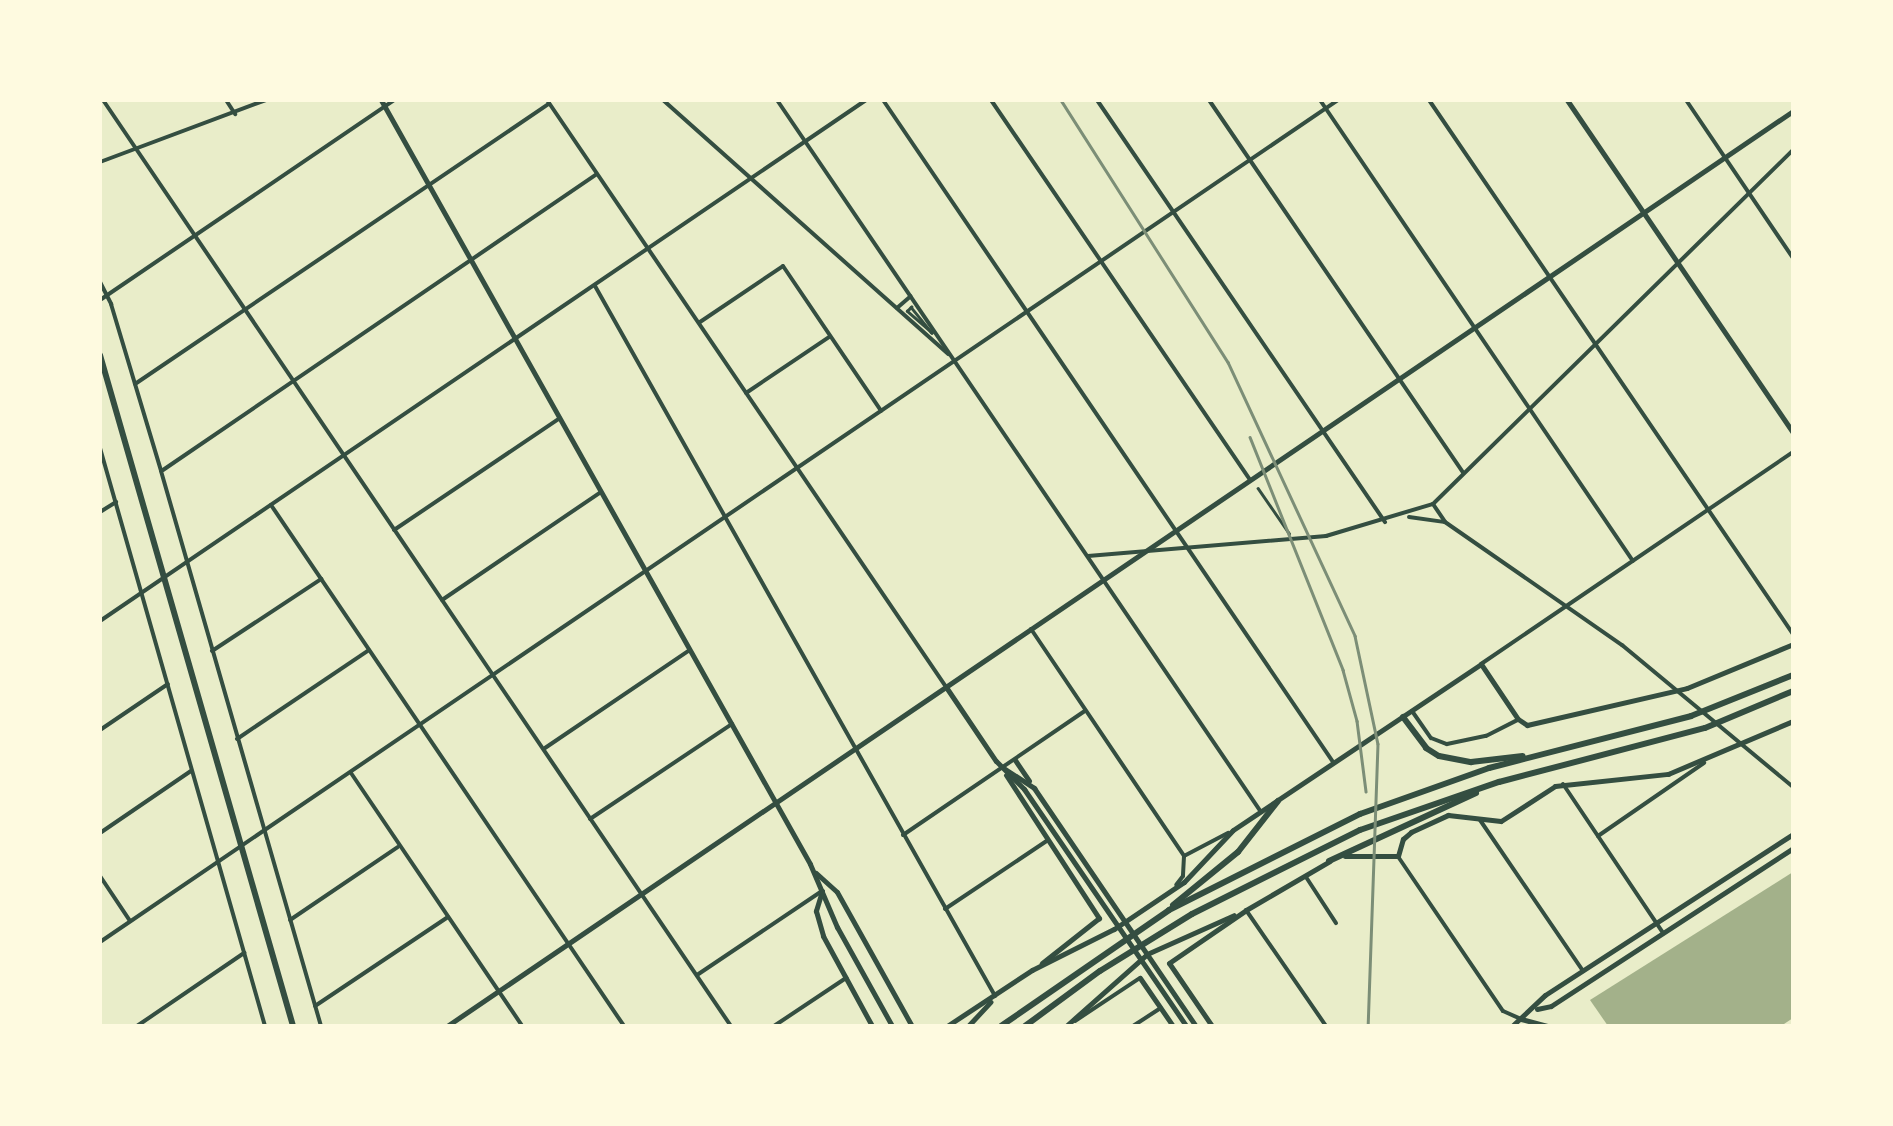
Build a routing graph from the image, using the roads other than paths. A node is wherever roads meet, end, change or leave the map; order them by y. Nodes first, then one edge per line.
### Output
1 (103, 100) edge
2 (226, 100) edge
3 (266, 100) edge
4 (394, 100) edge
5 (662, 100) edge
6 (777, 100) edge
7 (866, 100) edge
8 (884, 100) edge
9 (990, 100) edge
10 (1098, 100) edge
11 (1208, 100) edge
12 (1320, 100) edge
13 (1338, 100) edge
14 (1429, 100) edge
15 (1567, 100) edge
16 (1686, 100) edge
17 (548, 102) edge
18 (382, 103) edge
19 (1326, 108) junction
20 (1793, 110) edge
21 (235, 114) junction
22 (805, 142) junction
23 (136, 149) junction
24 (1793, 150) edge
25 (1725, 157) junction
26 (1250, 160) junction
27 (100, 162) edge
28 (597, 174) junction
29 (752, 178) junction
30 (428, 186) junction
31 (1749, 194) junction
32 (1173, 212) junction
33 (1643, 213) junction
34 (194, 236) junction
35 (648, 249) junction
36 (1793, 258) edge
37 (470, 260) junction
38 (1100, 262) junction
39 (1678, 264) junction
40 (1549, 276) junction
41 (100, 282) edge
42 (594, 285) junction
43 (108, 294) junction
44 (911, 296) junction
45 (100, 300) edge
46 (897, 308) junction
47 (244, 310) junction
48 (907, 311) joint
49 (1027, 311) junction
50 (698, 323) junction
51 (1474, 328) junction
52 (830, 336) junction
53 (514, 339) junction
54 (1595, 343) junction
55 (100, 354) edge
56 (955, 360) junction
57 (1398, 379) junction
58 (293, 381) junction
59 (135, 384) junction
60 (746, 393) junction
61 (1529, 408) junction
62 (881, 410) junction
63 (560, 418) junction
64 (1322, 431) junction
65 (1793, 433) edge
66 (100, 448) edge
67 (1793, 452) edge
68 (344, 455) junction
69 (797, 468) junction
70 (161, 471) junction
71 (1463, 472) junction
72 (1250, 480) junction
73 (1258, 488) dead end
74 (601, 492) junction
75 (116, 502) junction
76 (1433, 504) junction
77 (271, 505) junction
78 (1709, 509) junction
79 (100, 512) edge
80 (724, 517) junction
81 (1404, 517) junction
82 (1385, 522) junction
83 (1445, 522) junction
84 (394, 530) junction
85 (1176, 530) junction
86 (1289, 533) dead end
87 (1189, 548) junction
88 (1146, 551) junction
89 (1088, 556) junction
90 (1632, 561) junction
91 (187, 562) junction
92 (645, 571) junction
93 (164, 578) junction
94 (321, 579) junction
95 (1104, 579) junction
96 (141, 593) junction
97 (442, 600) junction
98 (1567, 606) junction
99 (100, 621) edge
100 (1031, 629) junction
101 (1793, 634) edge
102 (1793, 644) edge
103 (369, 650) junction
104 (690, 650) junction
105 (212, 652) junction
106 (1481, 664) junction
107 (492, 675) junction
108 (1793, 676) edge
109 (168, 684) junction
110 (946, 687) junction
111 (1678, 691) junction
112 (1793, 691) edge
113 (1412, 711) junction
114 (1086, 712) junction
115 (1403, 717) junction
116 (1793, 721) edge
117 (1520, 722) junction
118 (420, 724) junction
119 (732, 724) junction
120 (100, 730) edge
121 (237, 739) junction
122 (1740, 743) junction
123 (855, 749) junction
124 (543, 750) junction
125 (1545, 754) junction
126 (1014, 760) junction
127 (1333, 762) junction
128 (1704, 762) junction
129 (1002, 768) junction
130 (193, 770) junction
131 (350, 772) junction
132 (1500, 782) junction
133 (1563, 784) junction
134 (1793, 787) edge
135 (1034, 788) junction
136 (1278, 801) junction
137 (776, 802) junction
138 (1261, 812) junction
139 (1415, 819) junction
140 (590, 820) junction
141 (1480, 820) junction
142 (264, 830) junction
143 (1233, 830) junction
144 (100, 833) edge
145 (1793, 834) edge
146 (904, 835) junction
147 (1598, 836) junction
148 (1403, 839) junction
149 (1048, 840) junction
150 (241, 846) junction
151 (400, 846) junction
152 (1793, 848) edge
153 (1184, 856) junction
154 (1398, 856) junction
155 (1329, 861) junction
156 (218, 862) junction
157 (814, 871) junction
158 (1304, 875) junction
159 (100, 876) edge
160 (1172, 890) junction
161 (822, 891) junction
162 (641, 894) junction
163 (1109, 903) junction
164 (945, 910) junction
165 (1169, 910) junction
166 (1246, 910) junction
167 (448, 916) junction
168 (290, 920) junction
169 (130, 921) junction
170 (1336, 924) dead end
171 (1657, 924) junction
172 (1663, 932) junction
173 (100, 942) edge
174 (568, 944) junction
175 (244, 954) junction
176 (1032, 970) junction
177 (1583, 971) junction
178 (697, 976) junction
179 (846, 978) junction
180 (1140, 978) joint
181 (498, 991) junction
182 (995, 996) junction
183 (315, 1006) junction
184 (1161, 1008) junction
185 (1534, 1010) junction
186 (1521, 1019) junction
187 (137, 1026) edge
188 (265, 1026) edge
189 (293, 1026) edge
190 (320, 1026) edge
191 (447, 1026) edge
192 (522, 1026) edge
193 (624, 1026) edge
194 (731, 1026) edge
195 (774, 1026) edge
196 (872, 1026) edge
197 (892, 1026) edge
198 (912, 1026) edge
199 (947, 1026) edge
200 (968, 1026) edge
201 (1001, 1026) edge
202 (1026, 1026) edge
203 (1066, 1026) edge
204 (1134, 1026) edge
205 (1173, 1026) edge
206 (1186, 1026) edge
207 (1196, 1026) edge
208 (1212, 1026) edge
209 (1326, 1026) edge
210 (1512, 1026) edge
211 (1528, 1026) edge
212 (1548, 1026) edge

1 - 23 street
2 - 21 street
3 - 21 street
4 - 18 street
5 - 29 street
6 - 22 street
7 - 22 street
8 - 49 street
9 - 38 street
10 - 32 street
11 - 26 street
12 - 19 street
13 - 19 street
14 - 40 street
15 - 33 main road
16 - 25 street
17 - 28 street
17 - 30 street
18 - 30 main road
18 - 34 street
19 - 26 street
19 - 51 street
20 - 25 main road
21 - 23 street
22 - 29 street
22 - 44 street
23 - 27 street
23 - 34 street
24 - 31 street
25 - 31 street
25 - 33 main road
26 - 32 street
26 - 57 street
28 - 35 street
28 - 37 street
29 - 35 street
29 - 46 street
30 - 37 main road
30 - 47 street
31 - 36 street
31 - 39 street
32 - 38 street
32 - 64 street
33 - 39 main road
33 - 40 main road
34 - 43 street
34 - 47 street
35 - 42 street
35 - 50 street
37 - 53 main road
37 - 58 street
38 - 49 street
38 - 72 street
39 - 54 street
39 - 65 main road
40 - 51 main road
40 - 54 street
41 - 43 street
42 - 53 street
42 - 80 street
43 - 45 street
43 - 59 street
44 - 46 street
44 - 56 street
46 - 56 street
47 - 58 street
47 - 59 street
48 - 48 street
49 - 56 street
49 - 85 street
50 - 52 street
50 - 60 street
51 - 57 main road
51 - 61 street
52 - 60 street
52 - 62 street
53 - 63 main road
53 - 68 street
54 - 61 street
54 - 78 street
55 - 93 main road
56 - 62 street
56 - 89 street
57 - 64 main road
57 - 71 street
58 - 68 street
58 - 70 street
59 - 70 street
60 - 69 street
61 - 71 street
61 - 90 street
62 - 69 street
63 - 74 main road
63 - 84 street
64 - 72 main road
64 - 82 street
66 - 75 street
67 - 78 street
68 - 77 street
68 - 84 street
69 - 80 street
69 - 110 street
70 - 91 street
71 - 76 street
72 - 85 main road
73 - 86 street
74 - 92 main road
74 - 97 street
75 - 79 street
75 - 96 street
76 - 81 street
76 - 83 street
77 - 91 street
77 - 94 street
78 - 90 street
78 - 101 street
80 - 92 street
80 - 123 street
81 - 82 street
81 - 83 street
82 - 87 street
83 - 98 street
84 - 97 street
85 - 87 street
85 - 88 main road
87 - 88 street
87 - 127 street
88 - 89 street
88 - 95 main road
89 - 95 street
90 - 98 street
91 - 93 street
91 - 105 street
92 - 104 main road
92 - 107 street
93 - 96 street
93 - 150 main road
94 - 103 street
94 - 105 street
95 - 100 main road
95 - 138 street
96 - 99 street
96 - 109 street
97 - 107 street
98 - 106 street
98 - 111 street
100 - 110 main road
100 - 114 street
102 - 111 main road
103 - 118 street
103 - 121 street
104 - 119 main road
104 - 124 street
105 - 121 street
106 - 113 main road
106 - 117 main road
107 - 118 street
107 - 124 street
108 - 125 main road
109 - 120 street
109 - 130 street
110 - 123 main road
110 - 129 main road
111 - 117 main road
111 - 122 street
112 - 132 main road
113 - 115 main road
113 - 117 street
114 - 126 street
114 - 153 street
115 - 125 main road
115 - 127 main road
116 - 122 main road
118 - 131 street
118 - 174 street
119 - 137 main road
119 - 140 street
121 - 142 street
122 - 128 main road
122 - 134 street
123 - 137 main road
123 - 146 street
124 - 140 street
125 - 165 main road
126 - 129 street
126 - 135 main road
127 - 136 main road
128 - 133 main road
128 - 147 street
129 - 135 main road
129 - 146 street
129 - 149 main road
129 - 163 main road
130 - 144 street
130 - 156 street
131 - 142 street
131 - 151 street
132 - 139 main road
132 - 202 main road
133 - 141 main road
133 - 147 street
135 - 163 main road
136 - 138 main road
136 - 165 main road
137 - 157 main road
137 - 162 main road
138 - 143 main road
139 - 148 main road
139 - 155 main road
140 - 162 street
141 - 148 main road
141 - 177 street
142 - 150 street
142 - 168 street
143 - 153 street
143 - 160 main road
145 - 171 main road
146 - 164 street
147 - 171 street
148 - 154 main road
149 - 164 street
149 - 176 main road
150 - 156 street
150 - 189 main road
151 - 167 street
151 - 168 street
152 - 172 main road
153 - 160 street
154 - 155 main road
154 - 186 street
155 - 158 main road
156 - 169 street
156 - 175 street
157 - 161 main road
157 - 198 main road
158 - 166 main road
158 - 170 street
159 - 169 street
160 - 176 main road
161 - 178 street
161 - 179 main road
161 - 197 main road
162 - 174 main road
162 - 178 street
163 - 206 main road
163 - 207 main road
164 - 182 street
165 - 201 main road
166 - 203 main road
166 - 208 main road
166 - 209 street
167 - 181 street
167 - 183 street
168 - 183 street
169 - 173 street
171 - 172 street
171 - 177 main road
172 - 185 main road
174 - 181 main road
174 - 193 street
175 - 187 street
175 - 188 street
176 - 182 main road
177 - 185 main road
178 - 194 street
179 - 195 street
179 - 196 main road
180 - 184 main road
180 - 203 street
181 - 191 main road
181 - 192 street
182 - 199 main road
182 - 200 main road
183 - 190 street
184 - 204 street
184 - 205 main road
185 - 186 main road
186 - 210 main road
186 - 211 main road
186 - 212 main road

